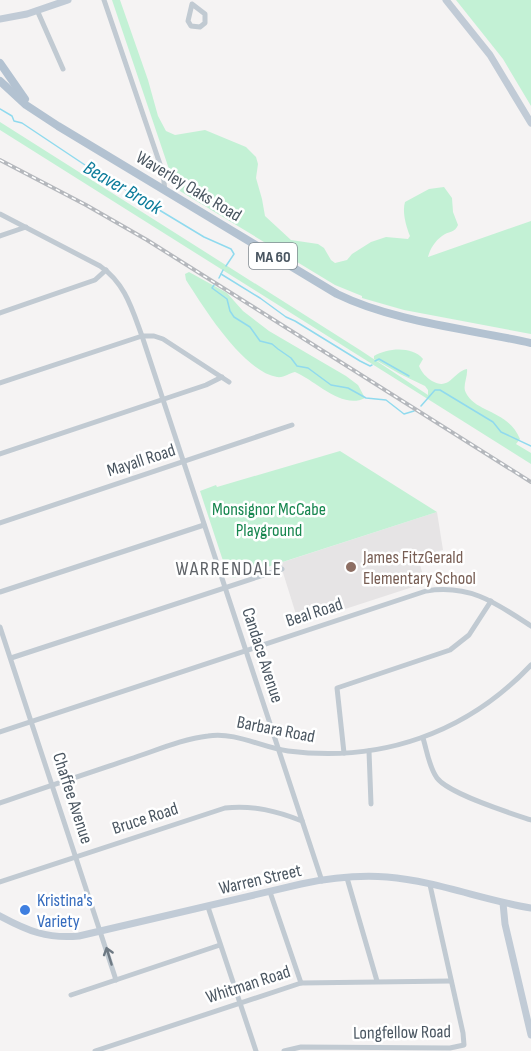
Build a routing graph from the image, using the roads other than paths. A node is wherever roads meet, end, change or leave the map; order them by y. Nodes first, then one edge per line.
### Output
1 (68, 0) edge
2 (104, 0) edge
3 (446, 0) edge
4 (191, 2) edge
5 (37, 10) junction
6 (0, 19) edge
7 (0, 63) edge
8 (63, 69) dead end
9 (0, 81) edge
10 (38, 112) junction
11 (531, 123) edge
12 (165, 191) junction
13 (0, 214) edge
14 (26, 227) junction
15 (0, 236) edge
16 (106, 270) junction
17 (0, 313) edge
18 (142, 336) junction
19 (531, 343) edge
20 (222, 377) junction
21 (229, 382) dead end
22 (0, 383) edge
23 (163, 399) junction
24 (292, 425) dead end
25 (0, 454) edge
26 (183, 462) junction
27 (0, 523) edge
28 (204, 525) junction
29 (282, 569) dead end
30 (225, 587) junction
31 (0, 592) edge
32 (491, 601) junction
33 (531, 626) edge
34 (0, 627) edge
35 (1, 636) edge
36 (246, 650) junction
37 (11, 658) junction
38 (531, 665) edge
39 (32, 721) junction
40 (0, 732) edge
41 (423, 738) junction
42 (279, 749) junction
43 (369, 751) junction
44 (344, 753) junction
45 (53, 785) junction
46 (0, 803) edge
47 (371, 804) dead end
48 (531, 820) edge
49 (302, 821) junction
50 (77, 856) junction
51 (346, 878) junction
52 (322, 881) junction
53 (0, 882) edge
54 (430, 885) junction
55 (270, 892) junction
56 (503, 903) junction
57 (208, 907) junction
58 (531, 908) edge
59 (0, 916) edge
60 (102, 932) junction
61 (220, 945) junction
62 (116, 980) junction
63 (377, 981) junction
64 (451, 981) junction
65 (301, 983) junction
66 (71, 995) dead end
67 (239, 1002) junction
68 (531, 1035) edge
69 (95, 1051) edge
70 (256, 1051) edge
71 (284, 1051) edge

1 - 5 main road
2 - 12 street
3 - 11 main road
4 - 4 street
5 - 6 main road
5 - 8 street
7 - 10 main road, Waverley Oaks Road / MA 60
9 - 10 main road, Waverley Oaks Road / MA 60
10 - 12 main road, Waverley Oaks Road / MA 60
12 - 19 main road, Waverley Oaks Road / MA 60
13 - 14 street
14 - 15 street
14 - 16 street
16 - 17 street
16 - 18 street, Candace Avenue
18 - 20 street
18 - 22 street
18 - 23 street, Candace Avenue
20 - 21 street
20 - 23 street
23 - 25 street
23 - 26 street, Candace Avenue
24 - 26 street, Mayall Road
26 - 27 street, Mayall Road
26 - 28 street, Candace Avenue
28 - 30 street, Candace Avenue
28 - 31 street
29 - 30 street
30 - 36 street, Candace Avenue
30 - 37 street
32 - 33 street, Beal Road
32 - 36 street, Beal Road
32 - 44 street
34 - 35 street, Chaffee Avenue
35 - 37 street, Chaffee Avenue
36 - 39 street, Beal Road
36 - 42 street, Candace Avenue
37 - 39 street, Chaffee Avenue
38 - 41 street, Barbara Road
39 - 40 street, Beal Road
39 - 45 street, Chaffee Avenue
41 - 43 street, Barbara Road
41 - 48 street
42 - 44 street, Barbara Road
42 - 45 street, Barbara Road
42 - 49 street, Candace Avenue
43 - 44 street, Barbara Road
43 - 47 street
45 - 46 street, Barbara Road
45 - 50 street, Chaffee Avenue
49 - 50 street, Bruce Road
49 - 52 street, Candace Avenue
50 - 53 street, Bruce Road
50 - 60 street, Chaffee Avenue
51 - 52 main road, Warren Street
51 - 54 main road, Warren Street
51 - 63 street
52 - 55 main road, Warren Street
54 - 56 main road, Warren Street
54 - 64 street, Longfellow Road
55 - 57 main road, Warren Street
55 - 65 street
56 - 58 main road, Warren Street
56 - 68 main road
57 - 60 main road, Warren Street
57 - 61 street
59 - 60 main road, Warren Street
62 -> 60 street, Chaffee Avenue
61 - 62 street
61 - 67 street
62 - 66 street
63 - 64 street, Whitman Road
63 - 65 street, Whitman Road
64 - 71 street, Longfellow Road
65 - 67 street, Whitman Road
67 - 69 street, Whitman Road
67 - 70 street

